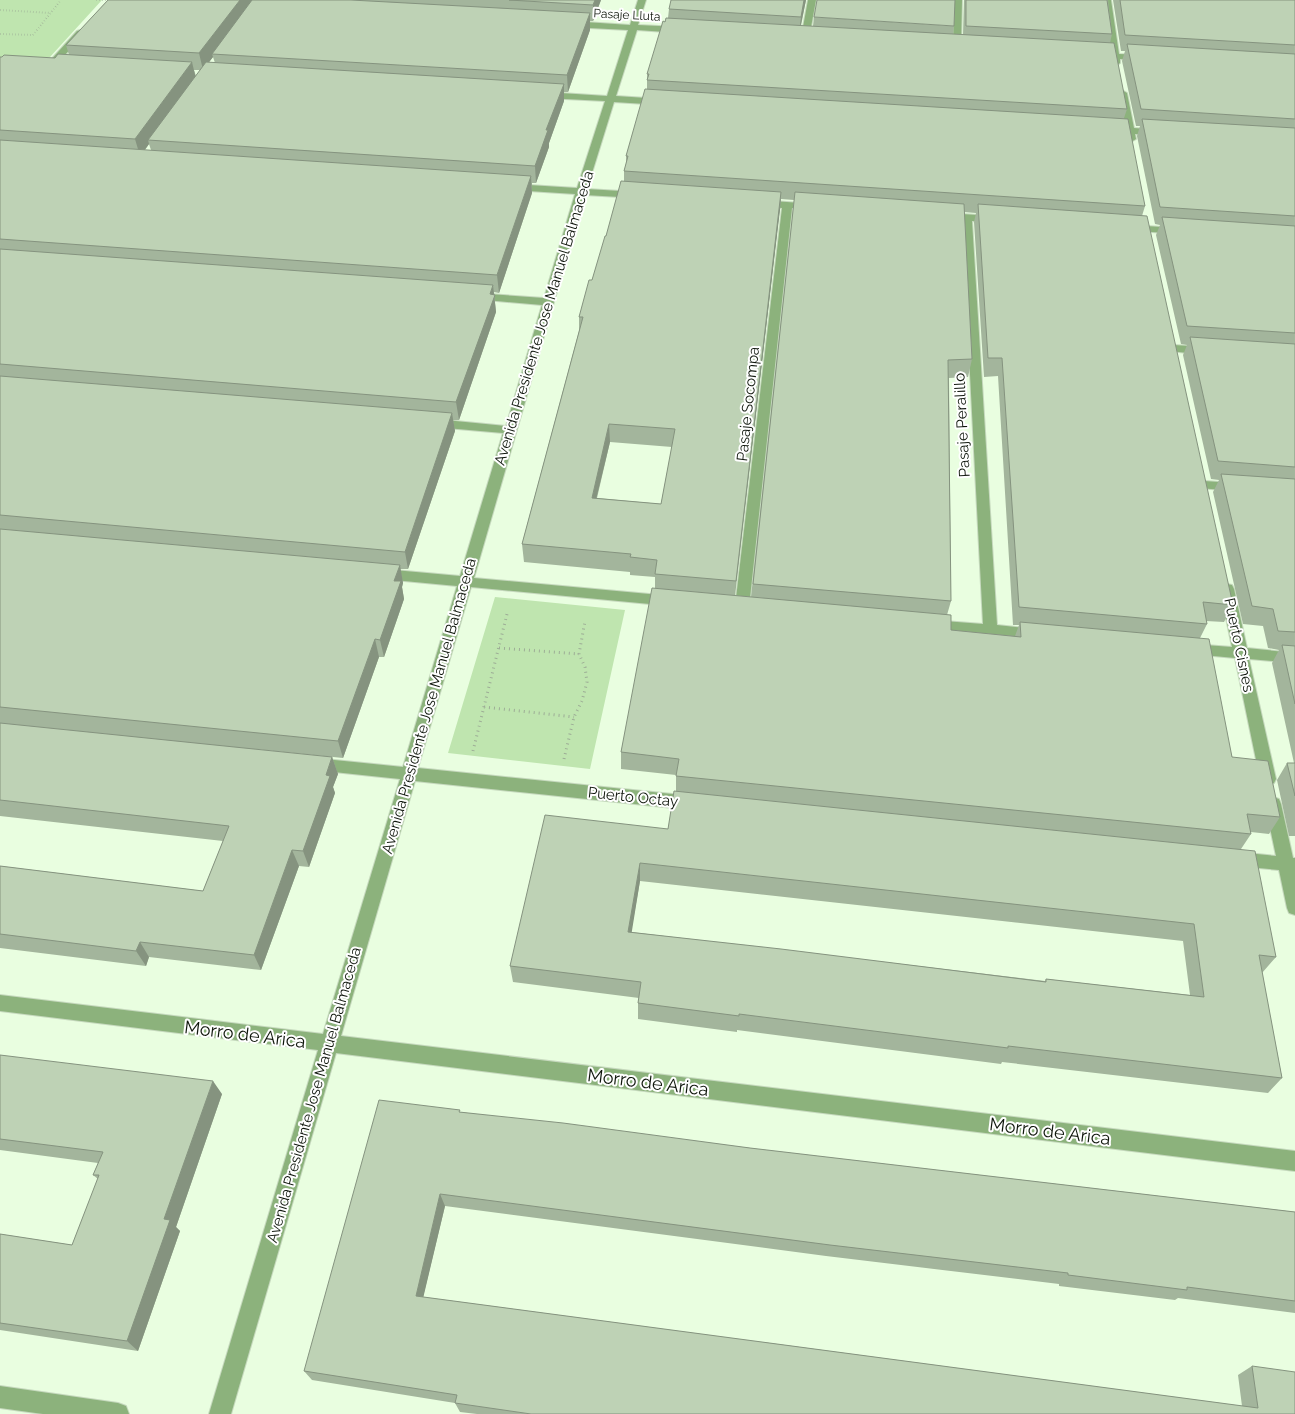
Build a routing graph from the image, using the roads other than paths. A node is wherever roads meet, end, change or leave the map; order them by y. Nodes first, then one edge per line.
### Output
1 (109, 0) edge
2 (642, 0) edge
3 (812, 0) edge
4 (958, 0) edge
5 (1107, 0) edge
6 (565, 24) edge
7 (632, 27) junction
8 (693, 31) edge
9 (805, 38) edge
10 (958, 47) edge
11 (1085, 54) edge
12 (1115, 56) junction
13 (1153, 58) edge
14 (51, 65) edge
15 (538, 95) edge
16 (610, 99) junction
17 (669, 103) edge
18 (1100, 129) edge
19 (1130, 131) junction
20 (1168, 134) edge
21 (1133, 150) edge
22 (505, 186) edge
23 (581, 192) junction
24 (643, 196) edge
25 (748, 203) edge
26 (787, 205) junction
27 (825, 208) edge
28 (1146, 214) edge
29 (938, 215) edge
30 (967, 217) junction
31 (1005, 220) edge
32 (1120, 227) edge
33 (1188, 232) edge
34 (1149, 234) junction
35 (467, 296) edge
36 (548, 302) junction
37 (1174, 349) edge
38 (1221, 352) edge
39 (427, 423) edge
40 (510, 430) junction
41 (1204, 485) edge
42 (1250, 488) edge
43 (374, 574) edge
44 (1224, 578) edge
45 (465, 582) junction
46 (685, 602) edge
47 (723, 606) edge
48 (921, 624) edge
49 (990, 630) junction
50 (1048, 635) edge
51 (1173, 647) edge
52 (1241, 653) junction
53 (1295, 658) edge
54 (304, 763) edge
55 (409, 774) junction
56 (705, 804) edge
57 (1217, 857) edge
58 (1290, 865) edge
59 (1295, 908) edge
60 (0, 1003) edge
61 (329, 1044) junction
62 (1295, 1161) edge
63 (0, 1397) edge
64 (118, 1414) edge
65 (220, 1414) edge

1 - 14 street
2 - 7 street, Avenida Presidente Jose Manuel Balmaceda
3 - 9 street
4 - 10 street
5 - 12 street
6 - 7 street, Pasaje Lluta
7 - 8 street, Pasaje Lluta
7 - 16 street, Avenida Presidente Jose Manuel Balmaceda
11 - 12 street
12 - 13 street
12 - 19 street
15 - 16 street
16 - 17 street
16 - 23 street, Avenida Presidente Jose Manuel Balmaceda
18 - 19 street
19 - 20 street
19 - 21 street
22 - 23 street
23 - 24 street
23 - 36 street, Avenida Presidente Jose Manuel Balmaceda
25 - 26 street
26 - 27 street
26 - 47 street, Pasaje Socompa
28 - 34 street
29 - 30 street
30 - 31 street
30 - 49 street, Pasaje Peralillo
32 - 34 street
33 - 34 street
35 - 36 street
36 - 40 street, Avenida Presidente Jose Manuel Balmaceda
37 - 38 street
39 - 40 street
40 - 45 street, Avenida Presidente Jose Manuel Balmaceda
41 - 42 street
43 - 45 street
44 - 52 street, Puerto Cisnes
45 - 46 street
45 - 55 street, Avenida Presidente Jose Manuel Balmaceda
48 - 49 street
49 - 50 street
51 - 52 street
52 - 53 street
52 - 58 street, Puerto Cisnes
54 - 55 street, Puerto Octay
55 - 56 street, Puerto Octay
55 - 61 street, Avenida Presidente Jose Manuel Balmaceda
57 - 58 street
58 - 59 street, Puerto Cisnes
60 - 61 street, Morro de Arica
61 - 62 street, Morro de Arica
61 - 65 street, Avenida Presidente Jose Manuel Balmaceda
63 - 64 street

